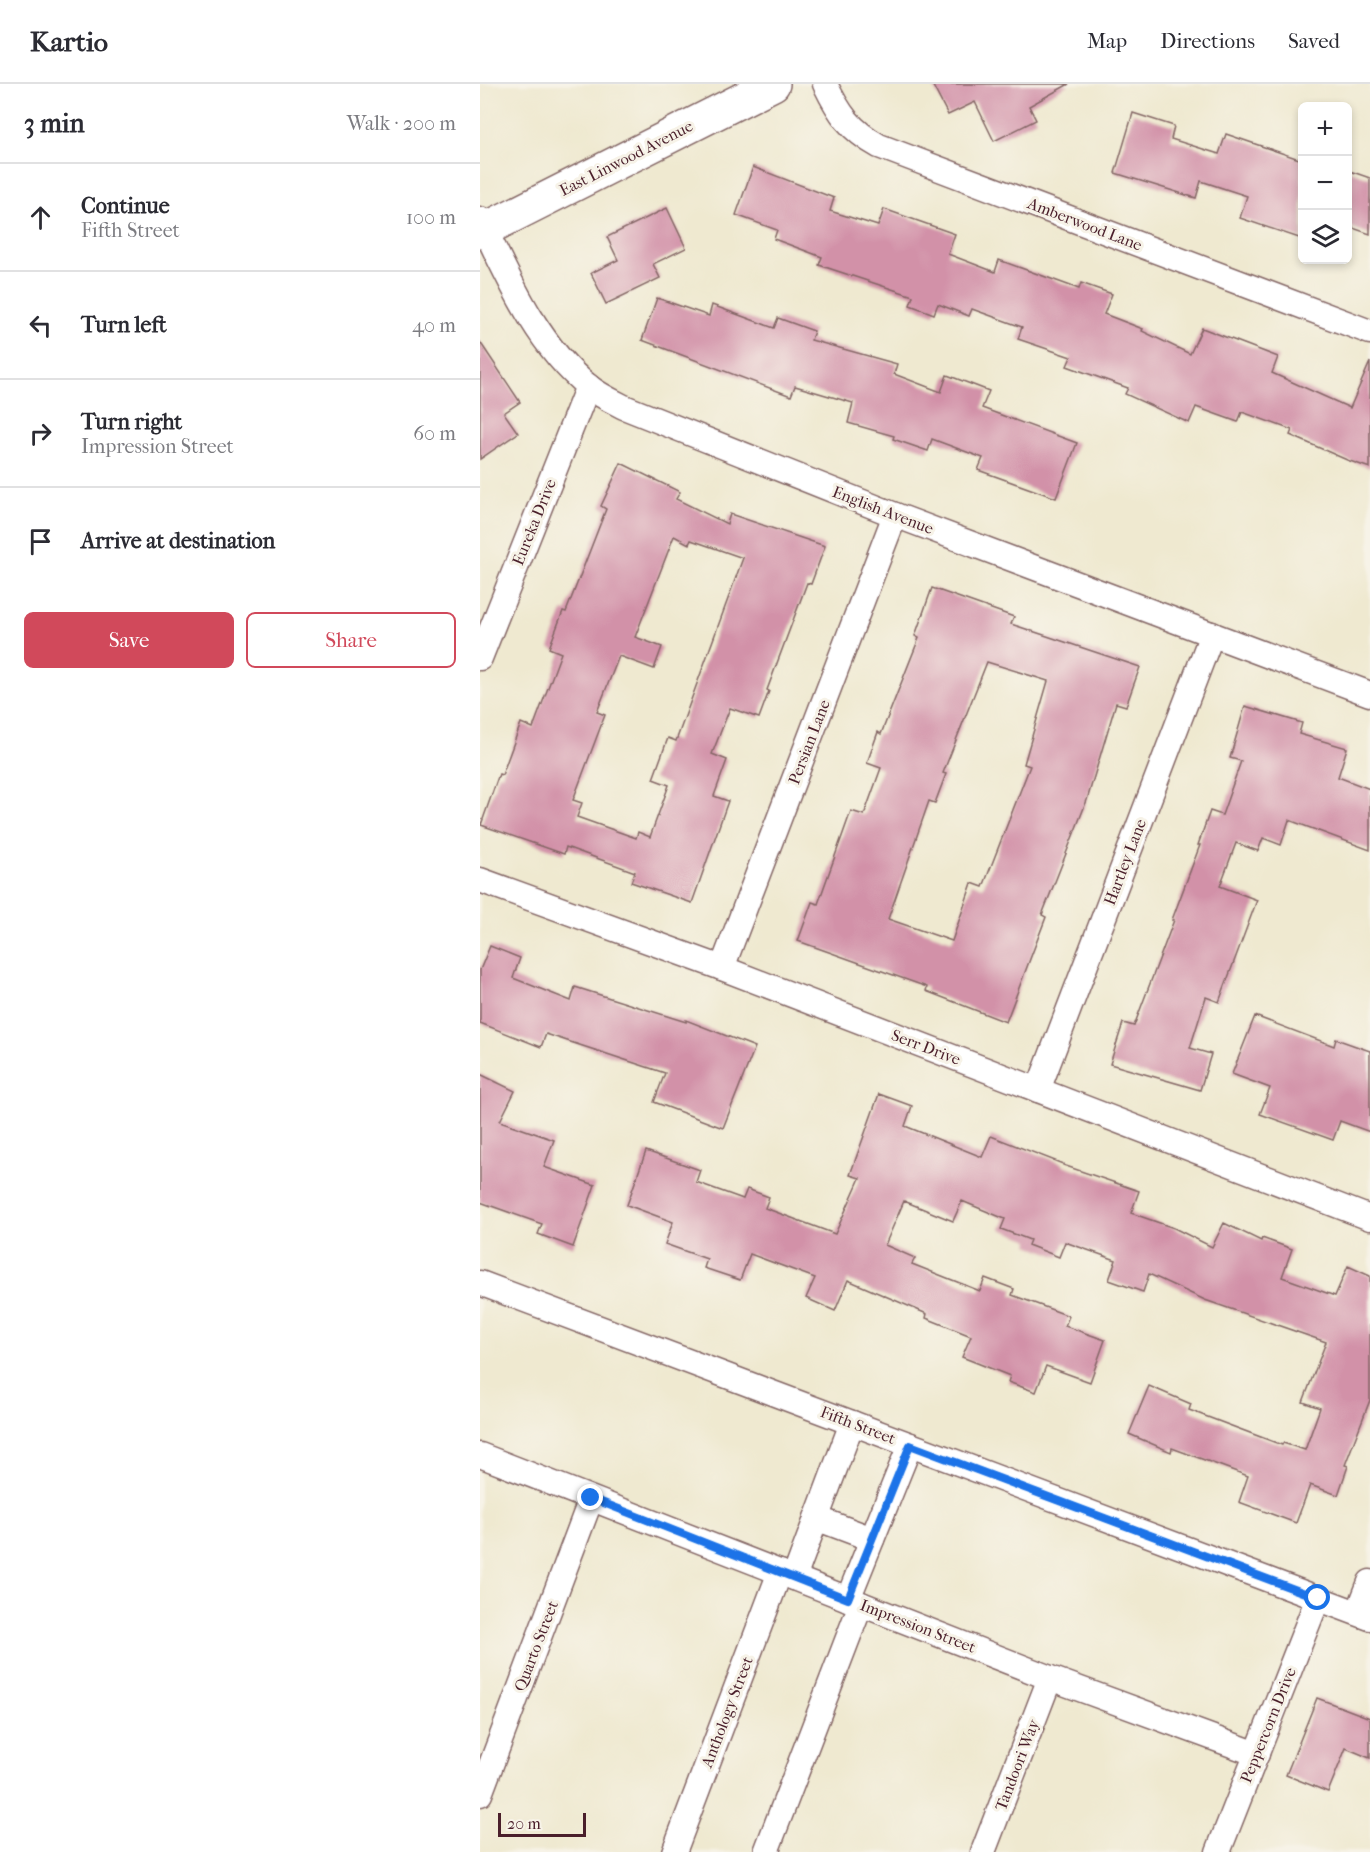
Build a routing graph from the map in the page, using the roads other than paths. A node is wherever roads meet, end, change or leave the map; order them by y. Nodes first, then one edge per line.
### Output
1 (772, 84) edge
2 (825, 84) edge
3 (482, 227) edge
4 (1370, 332) edge
5 (588, 386) junction
6 (895, 515) junction
7 (1212, 633) junction
8 (480, 658) edge
9 (1370, 694) edge
10 (480, 880) edge
11 (722, 969) junction
12 (1038, 1090) junction
13 (1370, 1218) edge
14 (480, 1283) edge
15 (852, 1423) junction
16 (910, 1445) junction
17 (480, 1455) edge
18 (591, 1498) junction
19 (816, 1518) junction
20 (872, 1539) junction
21 (787, 1575) junction
22 (1370, 1582) edge
23 (1318, 1598) junction
24 (855, 1601) junction
25 (1364, 1616) edge
26 (1050, 1678) junction
27 (1257, 1754) junction
28 (480, 1794) edge
29 (674, 1852) edge
30 (766, 1852) edge
31 (983, 1852) edge
32 (1218, 1852) edge

1 - 3 street, East Linwood Avenue
2 - 4 street, Amberwood Lane
3 - 5 street, English Avenue
5 - 6 street, English Avenue
5 - 8 street, Eureka Drive
6 - 7 street, English Avenue
6 - 11 street, Persian Lane
7 - 9 street, English Avenue
7 - 12 street, Hartley Lane
10 - 11 street, Serr Drive
11 - 12 street, Serr Drive
12 - 13 street, Serr Drive
14 - 15 street, Fifth Street
15 - 16 street, Fifth Street
15 - 19 street, Anthology Street
16 - 20 street
16 - 23 street, Fifth Street
17 - 18 street, Impression Street
18 - 21 street, Impression Street
18 - 28 street, Quarto Street
19 - 20 street
19 - 21 street, Anthology Street
20 - 24 street
21 - 24 street, Impression Street
21 - 29 street, Anthology Street
22 - 25 street
23 - 25 street, Fifth Street
23 - 27 street, Peppercorn Drive
24 - 26 street, Impression Street
24 - 30 street
26 - 27 street, Impression Street
26 - 31 street, Tandoori Way
27 - 32 street, Peppercorn Drive

